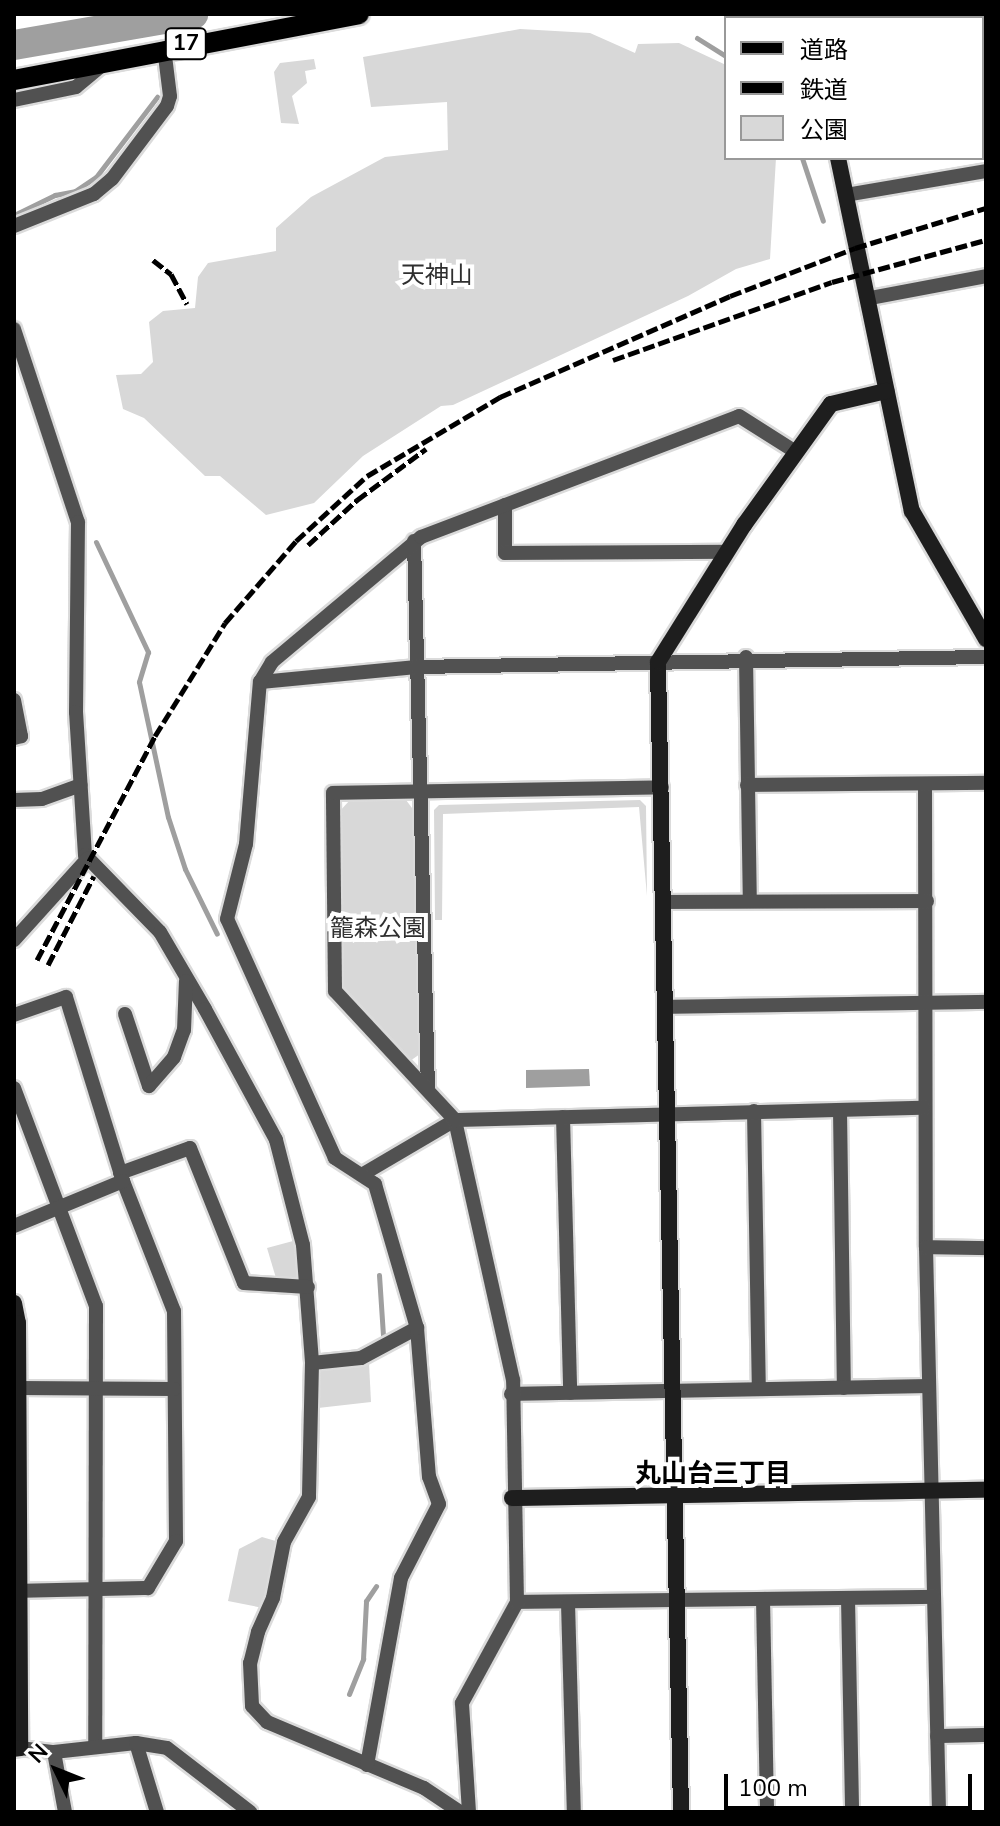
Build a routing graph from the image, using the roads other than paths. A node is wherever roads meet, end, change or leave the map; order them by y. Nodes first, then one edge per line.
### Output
1 (359, 14) edge
2 (164, 48) junction
3 (108, 59) junction
4 (14, 80) edge
5 (14, 100) edge
6 (838, 160) edge
7 (986, 171) edge
8 (846, 195) junction
9 (14, 226) edge
10 (986, 276) edge
11 (870, 298) junction
12 (14, 329) edge
13 (886, 391) junction
14 (796, 452) junction
15 (505, 505) junction
16 (414, 541) junction
17 (727, 552) junction
18 (986, 639) edge
19 (746, 657) junction
20 (986, 657) edge
21 (658, 662) junction
22 (417, 667) junction
23 (260, 682) junction
24 (14, 700) edge
25 (14, 738) edge
26 (986, 783) edge
27 (925, 784) junction
28 (81, 785) junction
29 (747, 785) junction
30 (662, 787) junction
31 (420, 792) junction
32 (14, 800) edge
33 (88, 858) junction
34 (750, 900) junction
35 (927, 901) junction
36 (664, 902) junction
37 (14, 940) edge
38 (185, 975) junction
39 (986, 1002) edge
40 (665, 1007) junction
41 (927, 1007) junction
42 (125, 1014) dead end
43 (14, 1015) edge
44 (14, 1088) edge
45 (428, 1090) junction
46 (924, 1108) junction
47 (840, 1110) junction
48 (754, 1111) junction
49 (668, 1112) junction
50 (563, 1117) junction
51 (455, 1120) junction
52 (365, 1173) junction
53 (122, 1177) junction
54 (60, 1208) junction
55 (14, 1226) edge
56 (926, 1247) junction
57 (986, 1248) edge
58 (308, 1287) junction
59 (14, 1303) edge
60 (417, 1328) junction
61 (312, 1363) junction
62 (929, 1386) junction
63 (99, 1387) junction
64 (18, 1388) junction
65 (844, 1388) junction
66 (174, 1389) junction
67 (759, 1389) junction
68 (673, 1390) junction
69 (570, 1393) junction
70 (511, 1394) junction
71 (932, 1490) junction
72 (986, 1490) edge
73 (674, 1495) junction
74 (512, 1498) junction
75 (16, 1499) edge
76 (96, 1589) junction
77 (20, 1591) junction
78 (934, 1597) junction
79 (848, 1598) junction
80 (763, 1599) junction
81 (676, 1601) junction
82 (517, 1602) junction
83 (568, 1603) junction
84 (986, 1735) edge
85 (937, 1736) junction
86 (136, 1743) junction
87 (95, 1745) junction
88 (17, 1749) edge
89 (54, 1752) junction
90 (367, 1765) junction
91 (65, 1812) edge
92 (157, 1812) edge
93 (250, 1812) edge
94 (460, 1812) edge
95 (469, 1812) edge
96 (574, 1812) edge
97 (681, 1812) edge
98 (767, 1812) edge
99 (852, 1812) edge
100 (939, 1812) edge

1 - 2 main road, 17
2 - 3 main road, 17
2 - 9 street
3 - 4 main road, 17
3 - 5 street
6 - 8 street
7 - 8 street
8 - 11 street
10 - 11 street
11 - 13 street
12 - 28 street
13 - 14 street
13 - 18 street
14 - 15 street
14 - 17 street
15 - 16 street
15 - 17 street
16 - 22 street
16 - 23 street
17 - 21 street
19 - 20 street
19 - 21 street
19 - 29 street
21 - 22 street
21 - 30 street
22 - 23 street
22 - 31 street
23 - 52 street
24 - 25 street
26 - 27 street
27 - 29 street
27 - 35 street
28 - 32 street
28 - 33 street
29 - 34 street
30 - 31 street
30 - 36 street
31 - 45 street
31 - 45 street
33 - 37 street
33 - 38 street
34 - 35 street
34 - 36 street
35 - 41 street
36 - 40 street
38 - 42 street
38 - 58 street
39 - 41 street
40 - 41 street
40 - 49 street
41 - 46 street
43 - 53 street
44 - 54 street
45 - 51 street
46 - 47 street
46 - 56 street
47 - 48 street
47 - 65 street
48 - 49 street
48 - 67 street
49 - 50 street
49 - 68 street
50 - 51 street
50 - 69 street
51 - 52 street
51 - 70 street
52 - 60 street
53 - 54 street
53 - 58 street
53 - 66 street
54 - 55 street
54 - 63 street
56 - 57 street
56 - 62 street
58 - 61 street
59 - 64 street
60 - 61 street
60 - 90 street
61 - 90 street
62 - 65 street
62 - 71 street
63 - 64 street
63 - 66 street
63 - 76 street
64 - 75 street
65 - 67 street
66 - 76 street
67 - 68 street
68 - 69 street
68 - 73 street
69 - 70 street
70 - 74 street
71 - 72 street
71 - 73 street
71 - 78 street
73 - 74 street
73 - 81 street
74 - 82 street
75 - 77 street
76 - 77 street
76 - 87 street
77 - 88 street
78 - 79 street
78 - 85 street
79 - 80 street
79 - 99 street
80 - 81 street
80 - 98 street
81 - 83 street
81 - 97 street
82 - 83 street
82 - 95 street
83 - 96 street
84 - 85 street
85 - 100 street
86 - 87 street
86 - 92 street
86 - 93 street
87 - 89 street
88 - 89 street
89 - 91 street
90 - 94 street

